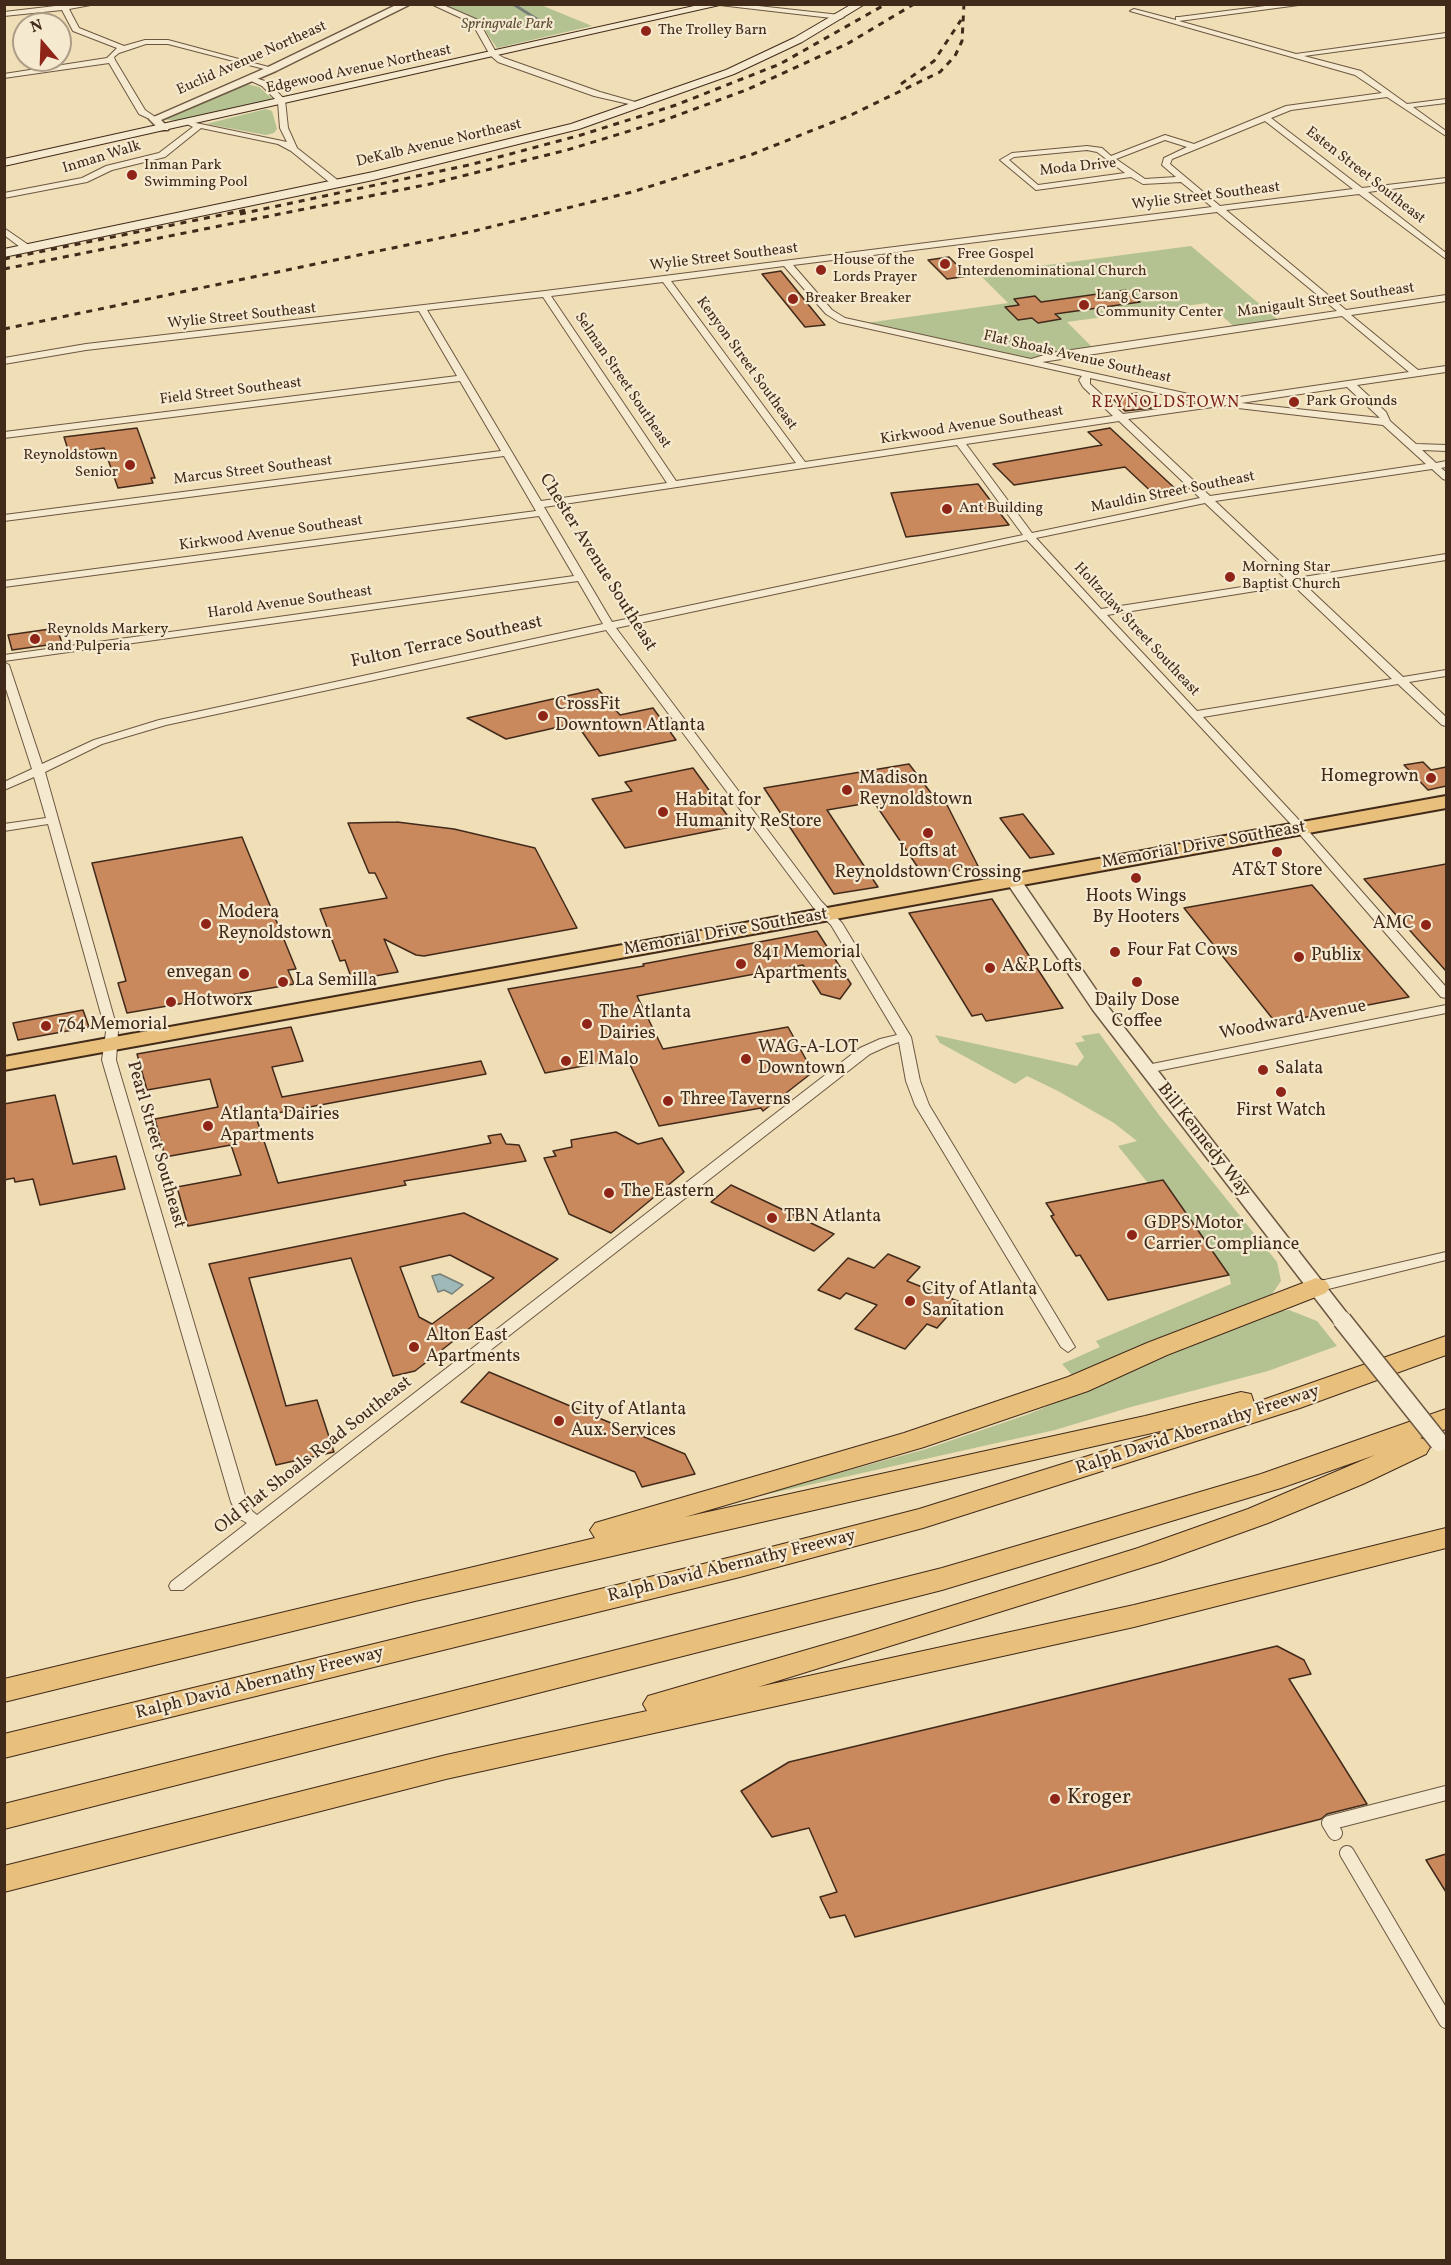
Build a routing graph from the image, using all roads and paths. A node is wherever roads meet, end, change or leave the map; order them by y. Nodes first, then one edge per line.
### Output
1 (93, 4) edge
2 (407, 4) edge
3 (434, 4) edge
4 (860, 4) edge
5 (1303, 4) edge
6 (717, 5) edge
7 (64, 8) junction
8 (1134, 10) dead end
9 (4, 14) edge
10 (840, 17) junction
11 (1171, 20) junction
12 (1446, 35) edge
13 (122, 48) junction
14 (494, 55) junction
15 (1295, 55) junction
16 (111, 60) junction
17 (272, 69) junction
18 (4, 76) edge
19 (252, 78) junction
20 (1390, 94) junction
21 (1446, 101) edge
22 (282, 102) junction
23 (642, 105) junction
24 (1406, 106) junction
25 (154, 118) junction
26 (1266, 118) junction
27 (193, 124) junction
28 (164, 128) junction
29 (1446, 134) edge
30 (1195, 147) junction
31 (294, 148) junction
32 (1110, 159) junction
33 (4, 163) edge
34 (1131, 175) junction
35 (1183, 178) junction
36 (1446, 180) edge
37 (337, 184) junction
38 (1362, 191) junction
39 (4, 195) edge
40 (1220, 209) junction
41 (5, 230) edge
42 (27, 248) junction
43 (4, 253) edge
44 (1446, 257) edge
45 (787, 264) junction
46 (665, 279) junction
47 (545, 294) junction
48 (1446, 298) edge
49 (422, 309) junction
50 (1344, 313) junction
51 (4, 362) edge
52 (1032, 362) junction
53 (1446, 369) edge
54 (1416, 374) junction
55 (1087, 375) junction
56 (461, 378) junction
57 (1350, 384) junction
58 (1221, 403) junction
59 (1121, 418) junction
60 (1386, 422) junction
61 (4, 435) edge
62 (960, 443) junction
63 (1413, 447) junction
64 (1446, 448) edge
65 (506, 453) junction
66 (1446, 464) edge
67 (803, 466) junction
68 (1434, 466) junction
69 (1446, 477) edge
70 (674, 485) junction
71 (1208, 500) junction
72 (539, 509) junction
73 (4, 518) edge
74 (1030, 537) junction
75 (1446, 557) edge
76 (907, 563) joint
77 (580, 578) junction
78 (1297, 581) junction
79 (4, 584) edge
80 (1099, 613) junction
81 (609, 626) junction
82 (4, 658) edge
83 (4, 665) edge
84 (1446, 673) edge
85 (1401, 680) junction
86 (1194, 715) junction
87 (1446, 723) edge
88 (38, 769) junction
89 (4, 787) edge
90 (1446, 802) edge
91 (52, 820) junction
92 (4, 828) edge
93 (1301, 829) junction
94 (1013, 880) junction
95 (827, 915) junction
96 (1446, 994) edge
97 (1446, 1009) edge
98 (905, 1037) junction
99 (111, 1044) junction
100 (4, 1064) edge
101 (1147, 1069) junction
102 (1446, 1256) edge
103 (1316, 1287) junction
104 (1446, 1344) edge
105 (1068, 1347) dead end
106 (1446, 1419) edge
107 (1446, 1432) edge
108 (1446, 1452) edge
109 (260, 1524) junction
110 (1446, 1538) edge
111 (177, 1586) dead end
112 (415, 1590) junction
113 (4, 1691) edge
114 (4, 1746) edge
115 (446, 1767) junction
116 (1446, 1793) edge
117 (4, 1816) edge
118 (1335, 1833) dead end
119 (1347, 1853) dead end
120 (4, 1879) edge
121 (1446, 2021) edge

1 - 7 street
2 - 17 street, Euclid Avenue Northeast
3 - 14 street
4 - 10 main road, DeKalb Avenue Northeast
5 - 11 street
6 - 10 street
6 - 14 main road, Edgewood Avenue Northeast
7 - 9 street
7 - 13 street
8 - 11 street
10 - 23 main road, DeKalb Avenue Northeast
11 - 15 street
12 - 15 street
13 - 16 street
13 - 17 street
14 - 22 main road, Edgewood Avenue Northeast
14 - 23 street
15 - 20 street
16 - 18 street
16 - 25 street
17 - 19 street, Euclid Avenue Northeast
19 - 22 street
19 - 25 street, Euclid Avenue Northeast
20 - 24 street
20 - 26 street
21 - 24 street
22 - 27 main road, Edgewood Avenue Northeast
22 - 31 street
23 - 37 main road, DeKalb Avenue Northeast
24 - 29 street
25 - 28 street
26 - 30 street
26 - 38 street, Esten Street Southeast
27 - 28 main road, Edgewood Avenue Northeast
27 - 31 street
27 - 39 street, Inman Walk
28 - 33 main road, Edgewood Avenue Northeast
30 - 32 street
30 - 35 street
31 - 37 street
32 - 34 street
32 - 34 street, Moda Drive
34 - 35 street
35 - 40 street
36 - 38 street, Wylie Street Southeast
37 - 42 main road, DeKalb Avenue Northeast
38 - 40 street, Wylie Street Southeast
38 - 44 street, Esten Street Southeast
40 - 45 street, Wylie Street Southeast
40 - 50 street
41 - 42 street
42 - 43 main road, DeKalb Avenue Northeast
45 - 46 street, Wylie Street Southeast
45 - 52 street, Flat Shoals Avenue Southeast
46 - 47 street, Wylie Street Southeast
46 - 67 street, Kenyon Street Southeast
47 - 49 street, Wylie Street Southeast
47 - 70 street, Selman Street Southeast
48 - 50 street, Manigault Street Southeast
49 - 51 street, Wylie Street Southeast
49 - 56 street, Chester Avenue Southeast
50 - 52 street, Manigault Street Southeast
50 - 54 street
52 - 55 street, Flat Shoals Avenue Southeast
53 - 54 street, Kirkwood Avenue Southeast
54 - 57 street, Kirkwood Avenue Southeast
55 - 58 street, Flat Shoals Avenue Southeast
55 - 59 street
56 - 61 street, Field Street Southeast
56 - 65 street, Chester Avenue Southeast
57 - 58 street, Kirkwood Avenue Southeast
57 - 60 street
58 - 59 street, Kirkwood Avenue Southeast
58 - 60 street, Flat Shoals Avenue Southeast
59 - 62 street, Kirkwood Avenue Southeast
59 - 71 street
60 - 63 street
62 - 67 street, Kirkwood Avenue Southeast
62 - 74 street, Holtzclaw Street Southeast
63 - 64 street
63 - 68 street
65 - 72 street, Chester Avenue Southeast
65 - 73 street, Marcus Street Southeast
66 - 68 street, Mauldin Street Southeast
67 - 70 street, Kirkwood Avenue Southeast
68 - 69 street
68 - 71 street, Mauldin Street Southeast
70 - 72 street, Kirkwood Avenue Southeast
71 - 74 street, Mauldin Street Southeast
71 - 78 street
72 - 77 street, Chester Avenue Southeast
72 - 79 street, Kirkwood Avenue Southeast
74 - 76 street, Mauldin Street Southeast
74 - 80 street, Holtzclaw Street Southeast
75 - 78 street
76 - 81 street, Fulton Terrace Southeast
77 - 81 street, Chester Avenue Southeast
77 - 82 street, Harold Avenue Southeast
78 - 80 street
78 - 85 street
80 - 86 street, Holtzclaw Street Southeast
81 - 88 street, Fulton Terrace Southeast
81 - 95 street, Chester Avenue Southeast
83 - 88 street, Pearl Street Southeast
84 - 85 street
85 - 86 street
85 - 87 street
86 - 93 street, Holtzclaw Street Southeast
88 - 89 street, Fulton Terrace Southeast
88 - 91 street, Pearl Street Southeast
90 - 93 main road, Memorial Drive Southeast
91 - 92 street
91 - 99 street, Pearl Street Southeast
93 - 94 main road, Memorial Drive Southeast
93 - 96 street, Holtzclaw Street Southeast
94 - 95 main road, Memorial Drive Southeast
94 - 101 street, Bill Kennedy Way
95 - 98 street, Chester Avenue Southeast
95 - 99 main road, Memorial Drive Southeast
97 - 101 street, Woodward Avenue
98 - 105 street, Chester Avenue Southeast
98 - 109 street, Old Flat Shoals Road Southeast
99 - 100 main road, Memorial Drive Southeast
99 - 109 street, Pearl Street Southeast
101 - 103 street, Bill Kennedy Way
102 - 103 street
103 - 108 street, Bill Kennedy Way, bridge
103 - 112 highway
104 - 112 highway
104 - 114 highway, Ralph David Abernathy Freeway
106 - 117 highway
107 - 115 highway
109 - 111 street, Old Flat Shoals Road Southeast
110 - 115 highway
112 - 113 highway
115 - 120 highway
116 - 118 street
119 - 121 street

